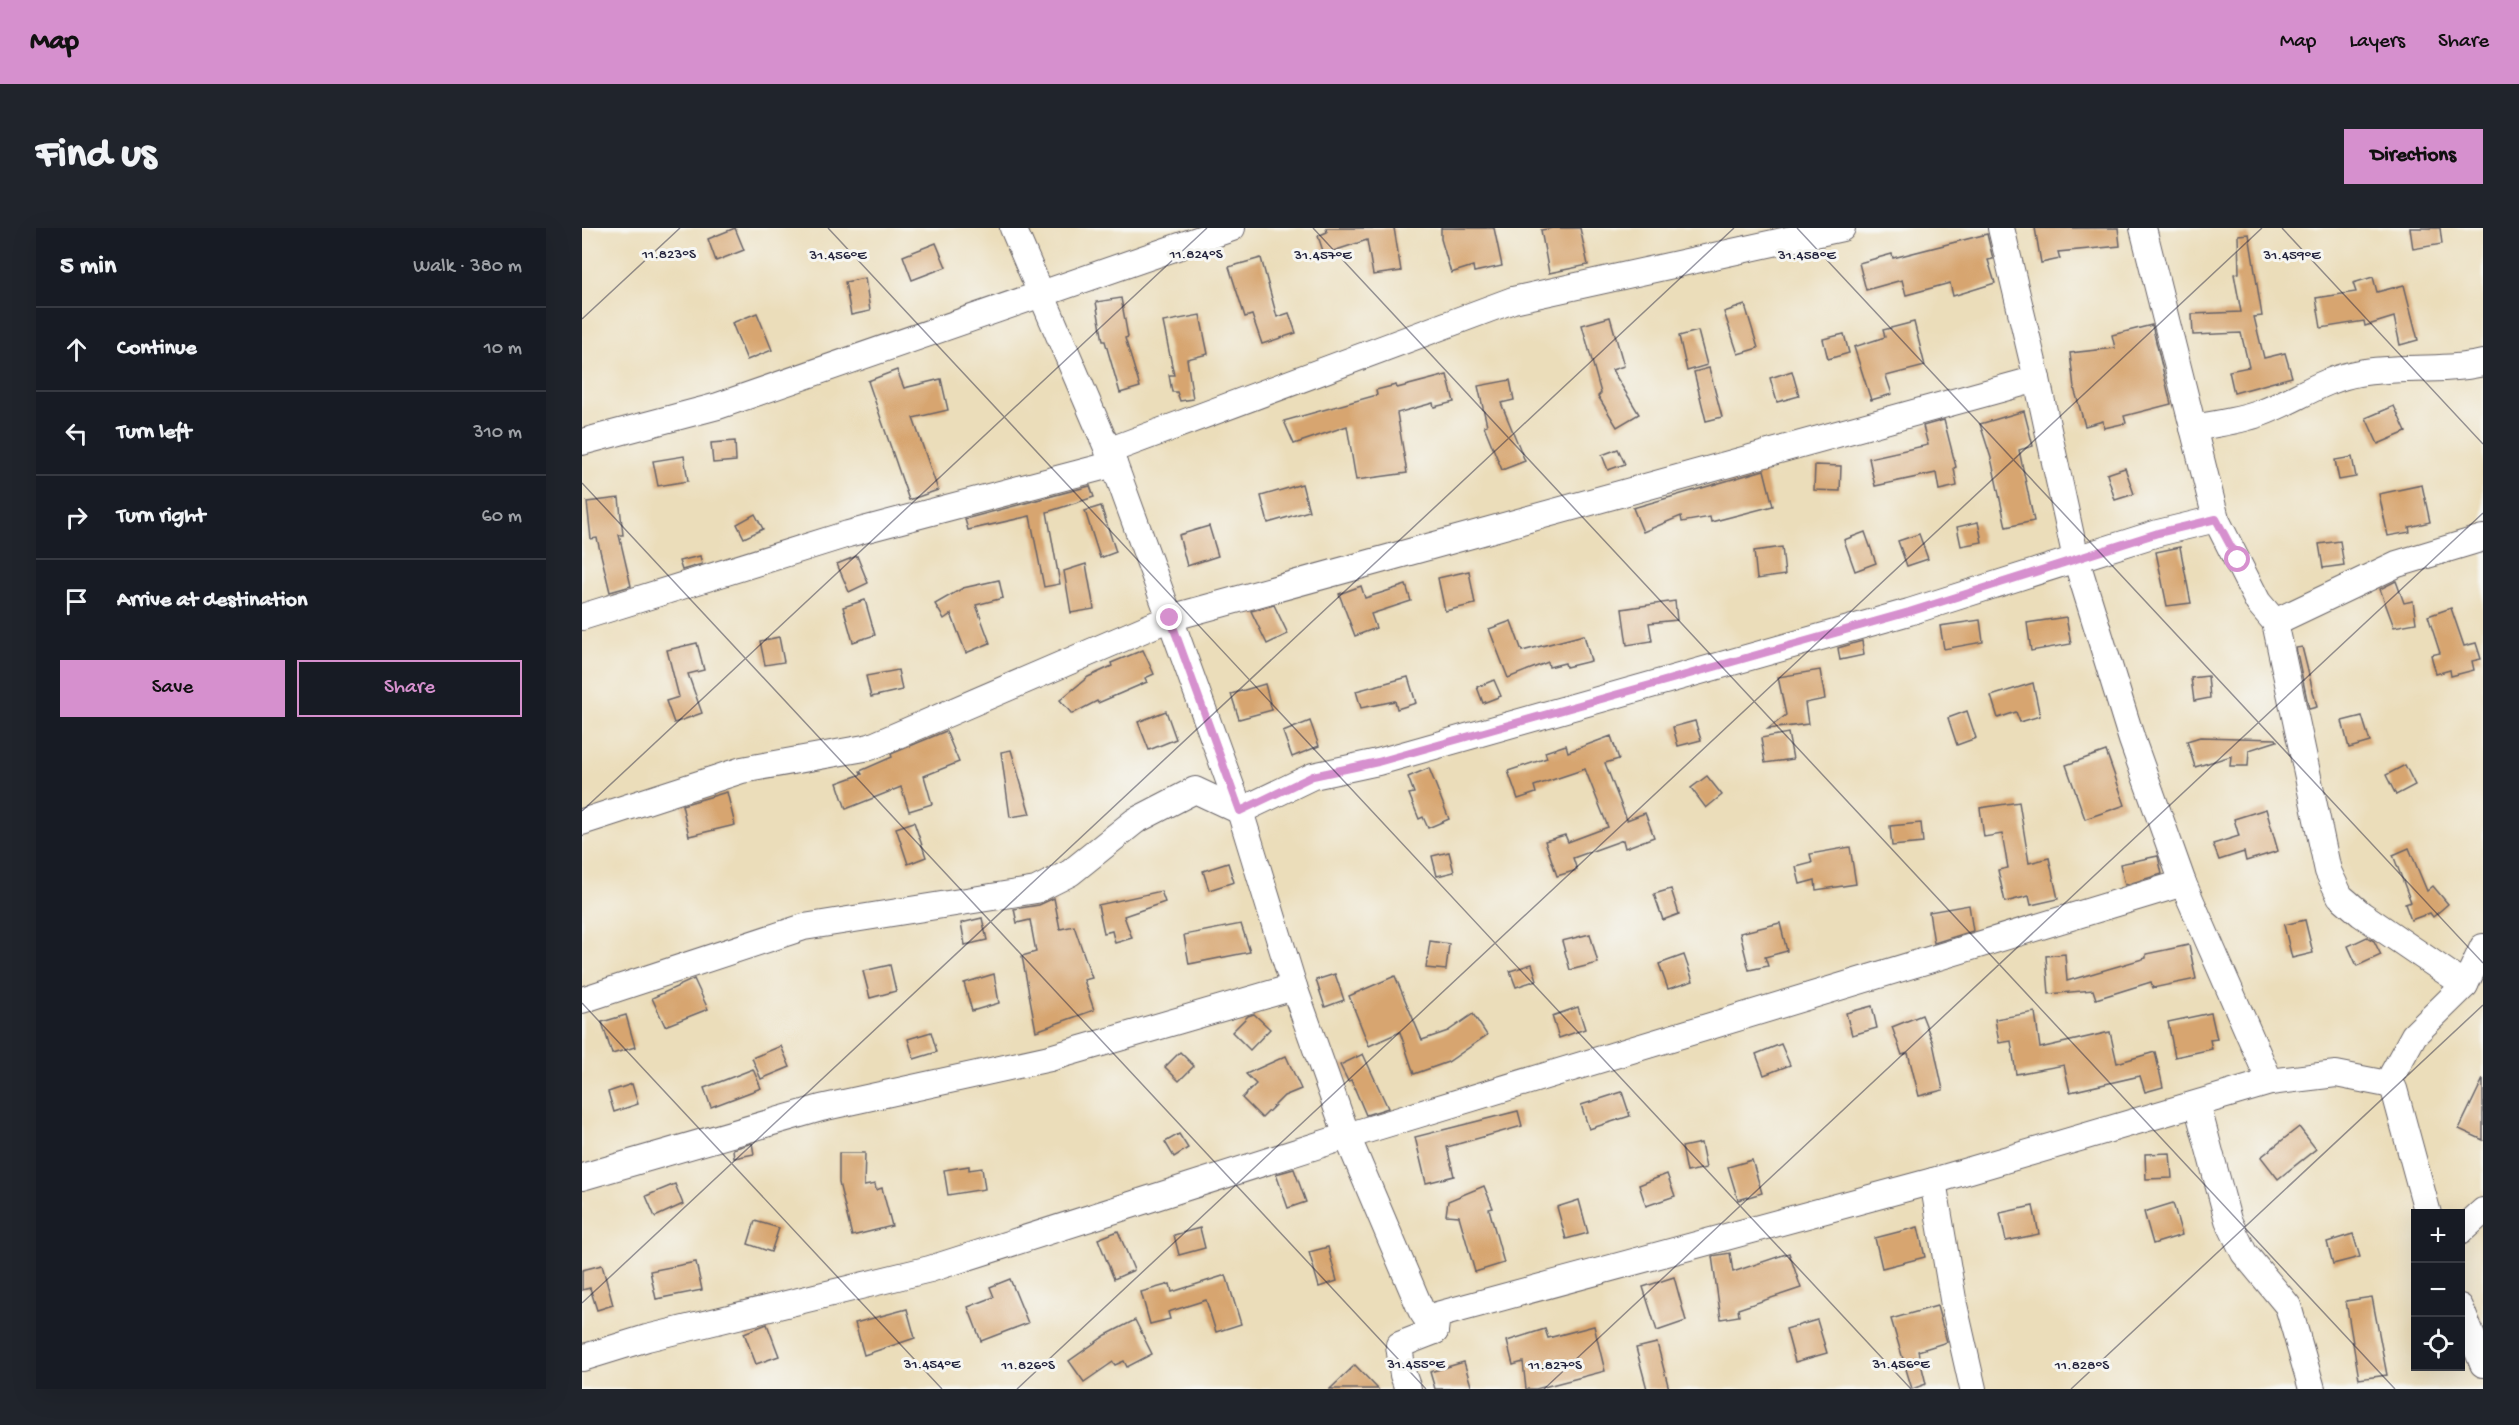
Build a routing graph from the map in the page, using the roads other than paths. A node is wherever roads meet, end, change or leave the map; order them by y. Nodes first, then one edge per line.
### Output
1 (1013, 228) edge
2 (1232, 228) edge
3 (1842, 228) edge
4 (2001, 228) edge
5 (2143, 228) edge
6 (1041, 293) junction
7 (2483, 363) edge
8 (2037, 379) junction
9 (2193, 428) junction
10 (582, 442) edge
11 (1111, 457) junction
12 (2216, 519) junction
13 (2483, 538) edge
14 (2076, 559) junction
15 (582, 617) edge
16 (1170, 618) junction
17 (2275, 622) junction
18 (1240, 811) junction
19 (582, 822) edge
20 (2183, 883) junction
21 (2483, 947) edge
22 (2465, 985) junction
23 (1294, 987) junction
24 (582, 1000) edge
25 (2270, 1082) junction
26 (2386, 1084) junction
27 (2197, 1104) junction
28 (1347, 1136) junction
29 (582, 1177) edge
30 (1933, 1181) junction
31 (2427, 1209) edge
32 (2483, 1211) edge
33 (2465, 1227) edge
34 (2464, 1317) edge
35 (1435, 1331) junction
36 (1399, 1345) junction
37 (582, 1358) edge
38 (2483, 1364) edge
39 (1401, 1389) edge
40 (1408, 1389) edge
41 (1973, 1389) edge
42 (2312, 1389) edge

1 - 6 street
2 - 6 street
3 - 11 street
4 - 8 street
5 - 9 street
6 - 10 street
6 - 11 street
7 - 9 street
8 - 14 street
8 - 16 street
9 - 12 street
11 - 15 street
11 - 16 street
12 - 14 street
12 - 17 street
13 - 17 street
14 - 18 street
14 - 20 street
16 - 18 street
16 - 19 street
17 - 22 street
18 - 23 street
18 - 24 street
20 - 25 street
20 - 28 street
21 - 22 street
22 - 26 street
23 - 28 street
23 - 29 street
25 - 26 street
25 - 27 street
26 - 31 street
27 - 30 street
27 - 42 street
28 - 35 street
28 - 37 street
30 - 35 street
30 - 41 street
32 - 33 street
34 - 38 street
35 - 36 street
36 - 39 street
36 - 40 street

